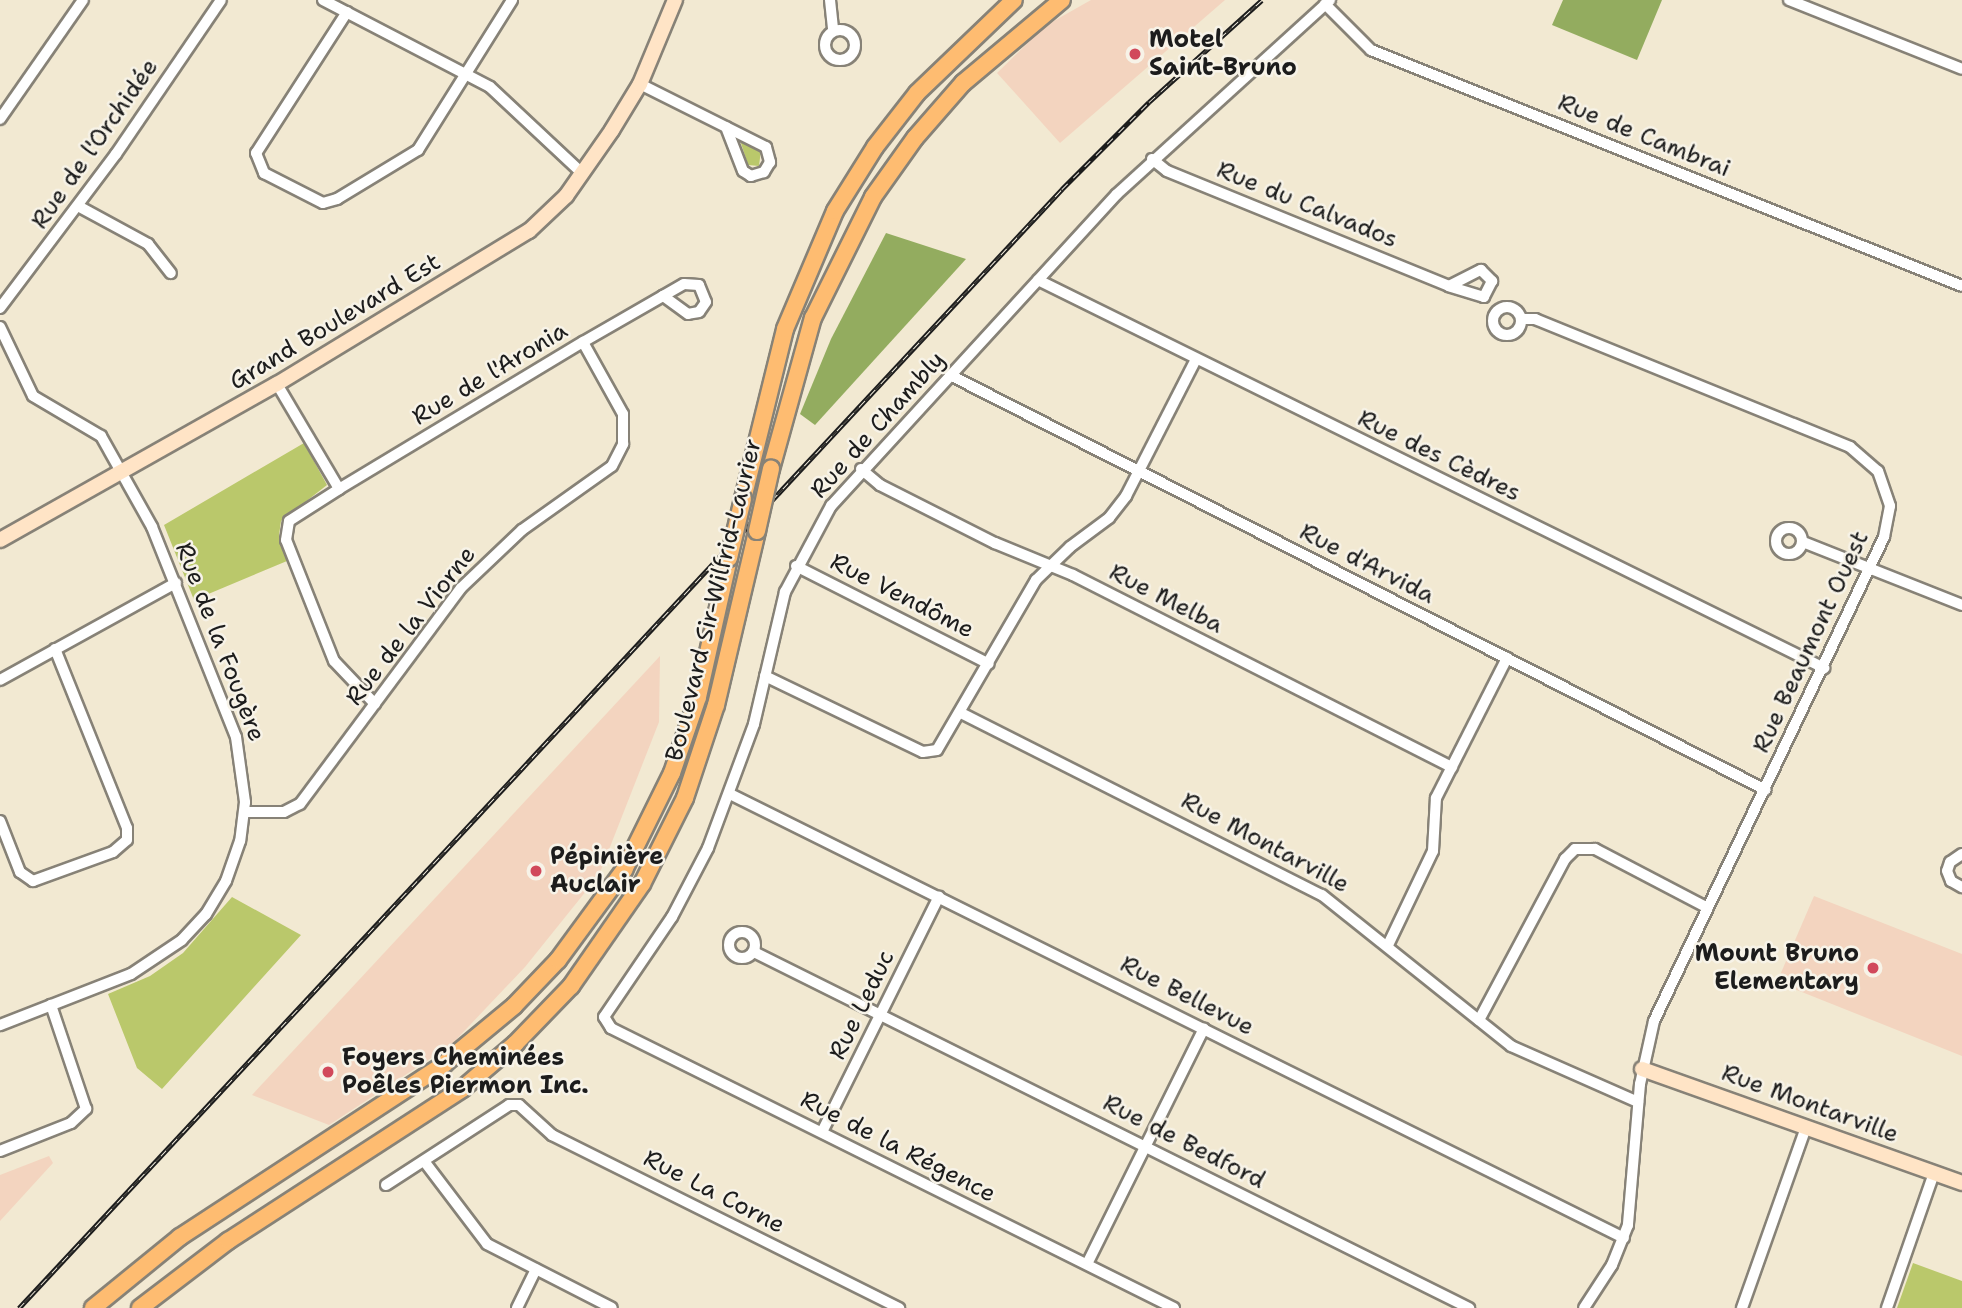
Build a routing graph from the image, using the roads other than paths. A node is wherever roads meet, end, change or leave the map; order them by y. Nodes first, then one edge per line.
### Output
1 (83, 0) edge
2 (221, 0) edge
3 (323, 0) edge
4 (512, 0) edge
5 (675, 0) edge
6 (831, 0) edge
7 (1014, 0) edge
8 (1062, 0) edge
9 (1789, 0) edge
10 (1327, 2) edge
11 (347, 12) junction
12 (833, 31) dead end
13 (1962, 69) edge
14 (466, 73) junction
15 (640, 84) junction
16 (0, 119) edge
17 (726, 127) junction
18 (1152, 159) junction
19 (583, 174) junction
20 (78, 206) junction
21 (171, 273) dead end
22 (1038, 280) junction
23 (1449, 286) dead end
24 (1962, 286) edge
25 (663, 296) dead end
26 (0, 308) edge
27 (1521, 319) dead end
28 (0, 327) edge
29 (583, 342) junction
30 (1195, 360) junction
31 (950, 375) junction
32 (277, 384) junction
33 (861, 469) junction
34 (121, 472) junction
35 (1139, 473) junction
36 (339, 489) junction
37 (0, 540) edge
38 (1803, 542) dead end
39 (796, 566) junction
40 (1050, 566) junction
41 (1870, 568) junction
42 (176, 583) junction
43 (1962, 605) edge
44 (55, 649) junction
45 (1507, 658) junction
46 (989, 664) junction
47 (1824, 668) junction
48 (765, 676) junction
49 (0, 680) edge
50 (375, 704) junction
51 (961, 713) junction
52 (1452, 767) junction
53 (1766, 790) junction
54 (730, 794) junction
55 (245, 812) junction
56 (0, 821) edge
57 (1962, 854) edge
58 (1962, 887) edge
59 (939, 896) junction
60 (1708, 908) junction
61 (1388, 945) junction
62 (754, 952) dead end
63 (51, 1005) junction
64 (880, 1014) junction
65 (1479, 1020) junction
66 (605, 1022) joint
67 (0, 1025) edge
68 (1204, 1028) junction
69 (1642, 1069) junction
70 (1638, 1102) junction
71 (1807, 1127) junction
72 (822, 1132) junction
73 (1145, 1146) junction
74 (0, 1151) edge
75 (424, 1161) junction
76 (1934, 1173) junction
77 (1962, 1183) edge
78 (386, 1185) dead end
79 (1624, 1238) junction
80 (1087, 1264) junction
81 (536, 1269) junction
82 (93, 1308) edge
83 (140, 1308) edge
84 (517, 1308) edge
85 (612, 1308) edge
86 (899, 1308) edge
87 (1174, 1308) edge
88 (1469, 1308) edge
89 (1584, 1308) edge
90 (1742, 1308) edge
91 (1887, 1308) edge

1 - 16 street
2 - 20 street, Rue de l'Orchidée
3 - 11 street
4 - 14 street
5 - 15 street, Grand Boulevard Est
6 - 12 street
7 - 82 main road, Boulevard Sir-Wilfrid-Laurier, bridge
8 - 83 main road, Boulevard Sir-Wilfrid-Laurier, bridge
9 - 13 street
10 - 18 street, Rue de Chambly
10 - 24 street, Rue de Cambrai
11 - 14 street
11 - 14 street
14 - 19 street
15 - 17 street
15 - 19 street, Grand Boulevard Est
17 - 17 street
18 - 22 street, Rue de Chambly
18 - 23 street, Rue du Calvados
19 - 32 street, Grand Boulevard Est
20 - 21 street
20 - 26 street, Rue de l'Orchidée
22 - 30 street, Rue des Cèdres
22 - 31 street, Rue de Chambly
25 - 29 street, Rue de l'Aronia
27 - 41 street, Rue Beaumont Ouest
28 - 34 street, Rue de la Fougère
29 - 36 street, Rue de l'Aronia
29 - 50 street, Rue de la Viorne
30 - 35 street
30 - 47 street, Rue des Cèdres
31 - 33 street, Rue de Chambly
31 - 35 street, Rue d'Arvida
32 - 34 street, Grand Boulevard Est
32 - 36 street
33 - 39 street, Rue de Chambly
33 - 40 street, Rue Melba
34 - 37 street, Grand Boulevard Est
34 - 42 street, Rue de la Fougère
35 - 40 street
35 - 45 street, Rue d'Arvida
36 - 50 street, Rue de l'Aronia
38 - 41 street
39 - 46 street, Rue Vendôme
39 - 48 street, Rue de Chambly
40 - 46 street
40 - 52 street, Rue Melba
41 - 43 street
41 - 47 street, Rue Beaumont Ouest
42 - 44 street
42 - 55 street, Rue de la Fougère
44 - 49 street
44 - 56 street
45 - 52 street
45 - 53 street, Rue d'Arvida
46 - 51 street
47 - 53 street, Rue Beaumont Ouest
48 - 51 street
48 - 54 street, Rue de Chambly
50 - 55 street, Rue de la Viorne
51 - 61 street, Rue Montarville
52 - 61 street
53 - 60 street, Rue Beaumont Ouest
54 - 59 street, Rue Bellevue
54 - 66 street, Rue de Chambly
55 - 63 street, Rue de la Fougère
57 - 58 street
59 - 64 street, Rue Leduc
59 - 68 street, Rue Bellevue
60 - 65 street
60 - 69 street, Rue Beaumont Ouest
61 - 65 street, Rue Montarville
62 - 64 street, Rue de Bedford
63 - 67 street, Rue de la Fougère
63 - 74 street
64 - 72 street, Rue Leduc
64 - 73 street, Rue de Bedford
65 - 70 street, Rue Montarville
66 - 72 street, Rue de la Régence
68 - 73 street
68 - 79 street, Rue Bellevue
69 - 70 street, Rue Beaumont Ouest
69 - 71 street, Rue Montarville
70 - 79 street, Rue Beaumont Ouest
71 - 76 street, Rue Montarville
71 - 90 street
72 - 80 street, Rue de la Régence
73 - 80 street
73 - 88 street, Rue de Bedford
75 - 78 street
75 - 81 street
75 - 86 street, Rue La Corne
76 - 77 street, Rue Montarville
76 - 91 street
79 - 89 street, Rue Beaumont Ouest
80 - 87 street, Rue de la Régence
81 - 84 street
81 - 85 street

